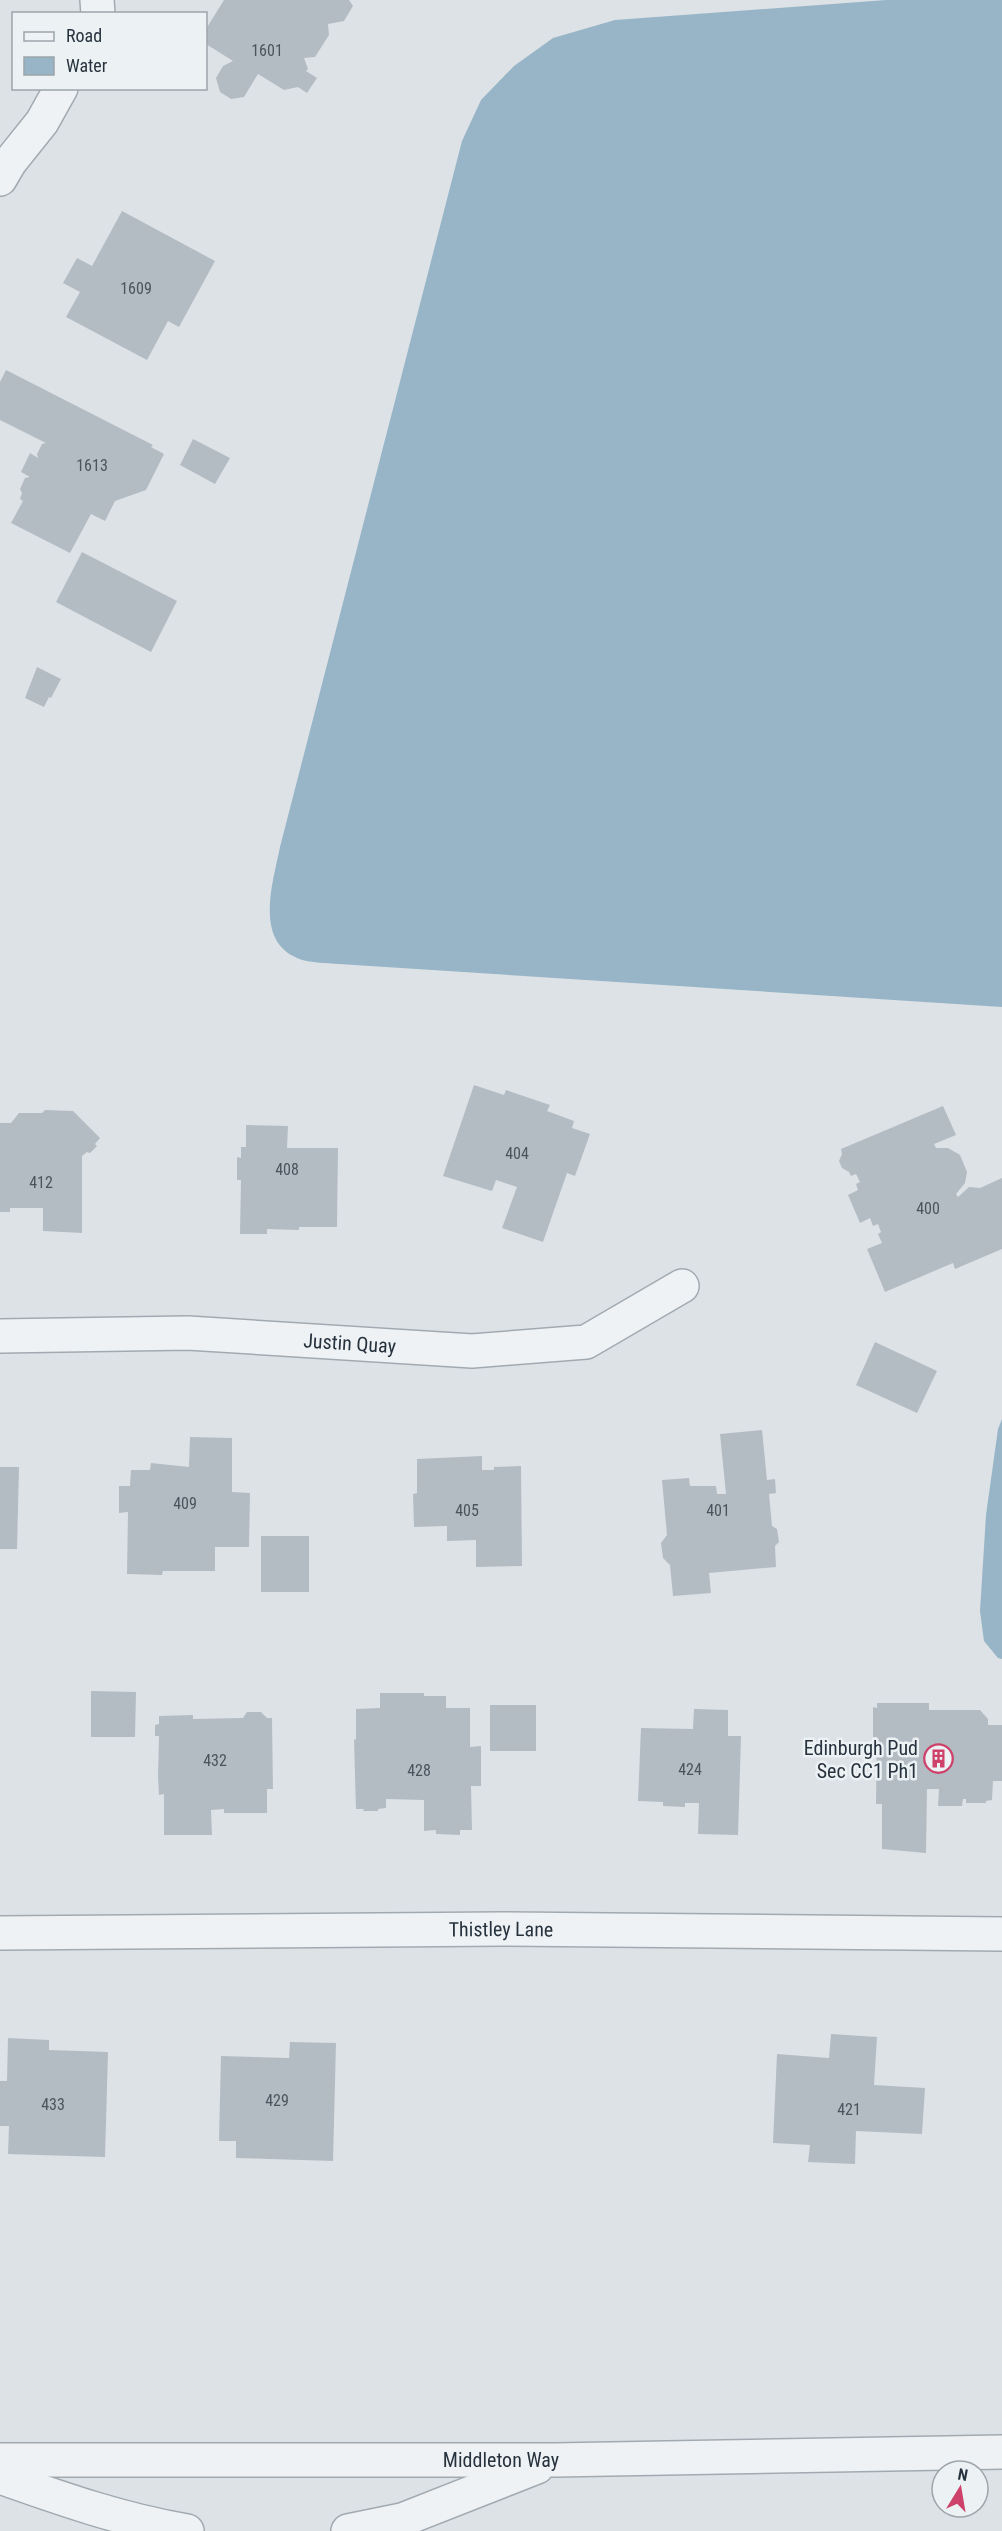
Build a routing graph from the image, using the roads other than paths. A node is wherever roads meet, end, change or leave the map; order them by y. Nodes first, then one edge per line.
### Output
1 (60, 90) edge
2 (3, 166) edge
3 (682, 1286) dead end
4 (0, 1336) edge
5 (0, 1933) edge
6 (1002, 1934) edge
7 (1002, 2452) edge
8 (0, 2460) edge
9 (555, 2460) junction
10 (0, 2477) edge
11 (187, 2531) edge
12 (348, 2531) edge

1 - 2 street
3 - 4 street, Justin Quay
5 - 6 street, Thistley Lane
7 - 9 street, Middleton Way
8 - 9 street, Middleton Way
9 - 12 street
10 - 11 street

